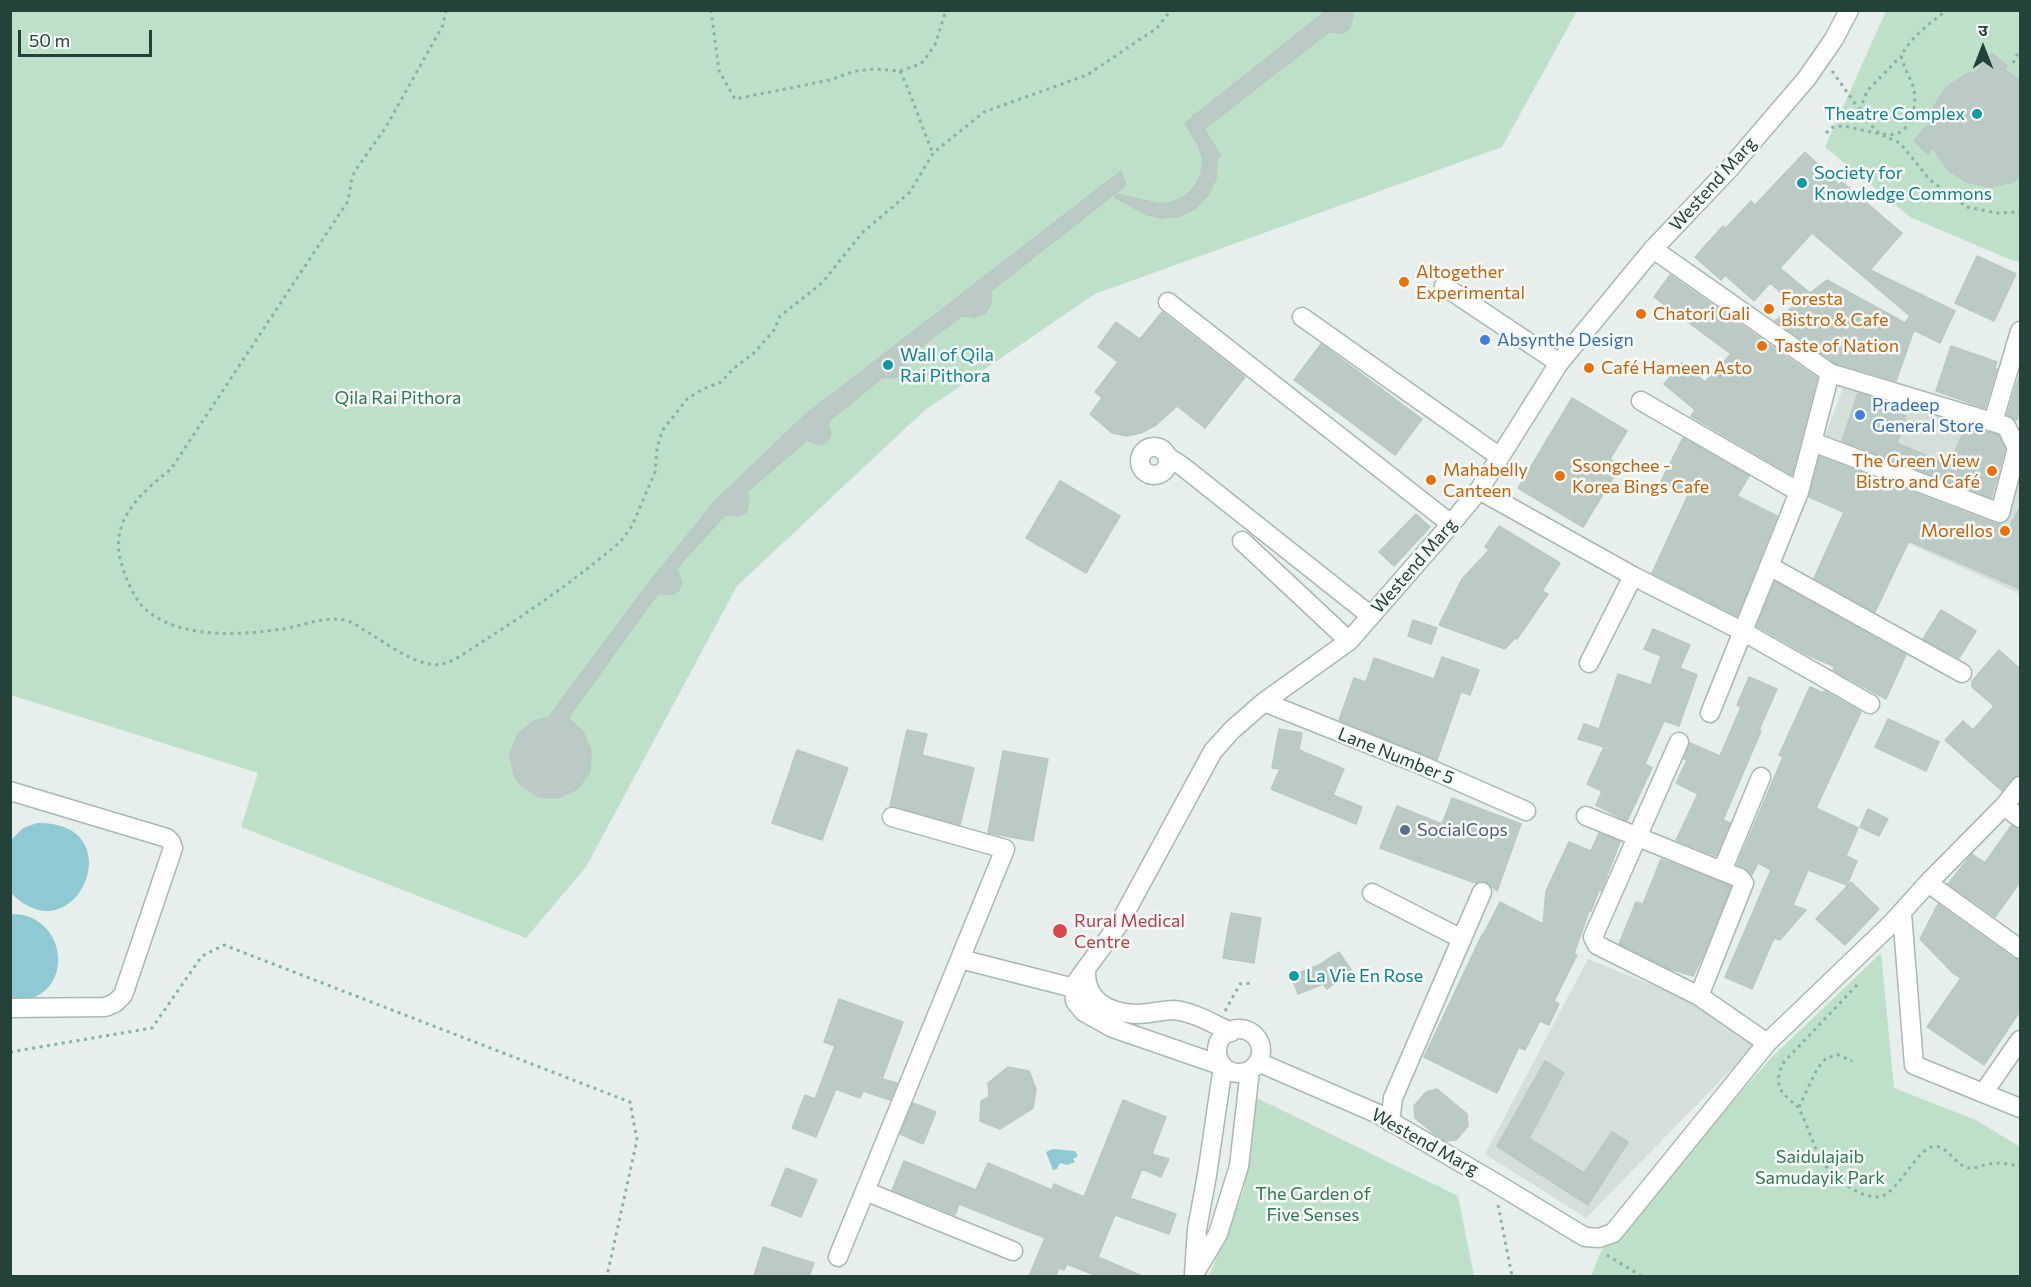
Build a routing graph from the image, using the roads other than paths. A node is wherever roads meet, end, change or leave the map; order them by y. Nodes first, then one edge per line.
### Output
1 (1849, 10) edge
2 (1653, 249) junction
3 (1444, 286) dead end
4 (1168, 302) dead end
5 (1302, 317) dead end
6 (2020, 331) edge
7 (1559, 363) junction
8 (1830, 373) junction
9 (1641, 401) dead end
10 (1993, 422) junction
11 (1813, 442) junction
12 (1168, 457) dead end
13 (1500, 457) junction
14 (2014, 485) edge
15 (1479, 490) junction
16 (1798, 492) junction
17 (1451, 525) junction
18 (1242, 541) dead end
19 (1769, 566) junction
20 (1633, 576) junction
21 (1371, 616) junction
22 (1744, 632) junction
23 (1349, 641) junction
24 (1589, 663) dead end
25 (1962, 673) dead end
26 (1264, 702) junction
27 (1870, 704) dead end
28 (1710, 713) dead end
29 (1679, 742) dead end
30 (1761, 777) dead end
31 (2020, 786) edge
32 (10, 790) edge
33 (2004, 806) junction
34 (1526, 812) dead end
35 (1586, 816) dead end
36 (892, 817) dead end
37 (2020, 819) edge
38 (1637, 837) junction
39 (1722, 871) junction
40 (1928, 883) junction
41 (1482, 892) dead end
42 (1372, 893) dead end
43 (1902, 913) junction
44 (1462, 939) junction
45 (2020, 949) edge
46 (960, 959) junction
47 (1086, 969) junction
48 (1074, 988) junction
49 (1699, 996) junction
50 (10, 1008) edge
51 (1224, 1029) junction
52 (2020, 1040) edge
53 (1767, 1042) junction
54 (1223, 1066) junction
55 (1254, 1066) junction
56 (1984, 1092) junction
57 (2020, 1108) edge
58 (1390, 1122) junction
59 (865, 1191) junction
60 (1013, 1251) dead end
61 (838, 1257) dead end
62 (1194, 1275) edge

1 - 2 street, Westend Marg
2 - 7 street, Westend Marg
2 - 8 street
3 - 7 street
4 - 17 street
5 - 13 street
6 - 10 street
7 - 13 street, Westend Marg
8 - 10 street
8 - 11 street
9 - 16 street
10 - 14 street
11 - 14 street
11 - 16 street
12 - 21 street
13 - 15 street, Westend Marg
15 - 17 street, Westend Marg
15 - 20 street
16 - 19 street
17 - 21 street, Westend Marg
18 - 23 street
19 - 22 street
19 - 25 street
20 - 22 street
20 - 24 street
21 - 23 street, Westend Marg
22 - 27 street
22 - 28 street
23 - 26 street, Westend Marg
26 - 34 street, Lane Number 5
26 - 47 street, Westend Marg
29 - 38 street
30 - 39 street
31 - 33 street
32 - 50 street
33 - 37 street
33 - 40 street
35 - 38 street
36 - 46 street
38 - 39 street
38 - 49 street
39 - 49 street
40 - 43 street
40 - 45 street
41 - 44 street
42 - 44 street
43 - 53 street
43 - 56 street
44 - 58 street
46 - 48 street
46 - 59 street
47 - 48 street, Westend Marg
47 - 51 street
48 - 54 street, Westend Marg
49 - 53 street
51 - 54 street
51 - 55 street
52 - 56 street
53 - 58 street, Westend Marg
54 - 55 street, Westend Marg
54 - 62 street
55 - 58 street, Westend Marg
55 - 62 street
56 - 57 street
59 - 60 street
59 - 61 street

